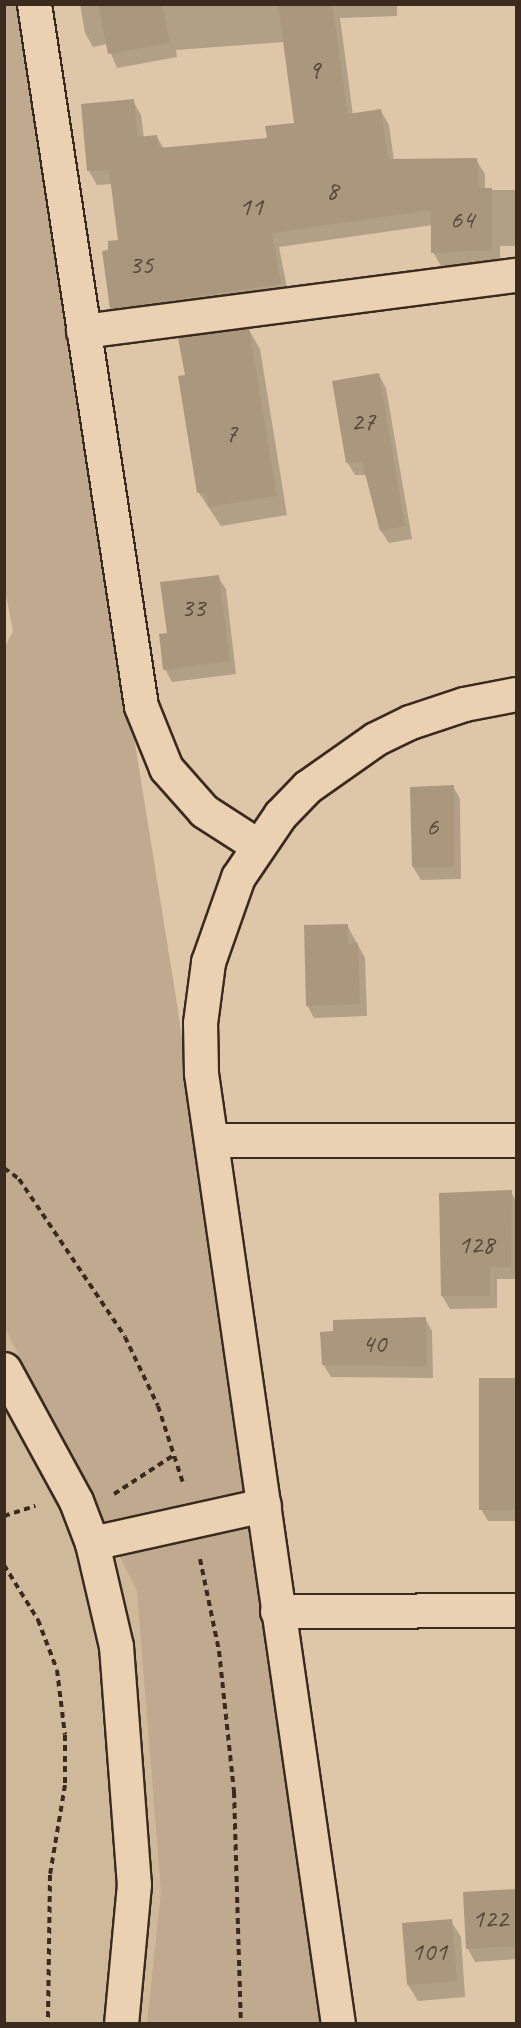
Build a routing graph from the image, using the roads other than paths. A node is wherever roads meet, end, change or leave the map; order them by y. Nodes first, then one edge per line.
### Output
1 (34, 4) edge
2 (516, 274) edge
3 (83, 332) junction
4 (516, 694) edge
5 (257, 845) junction
6 (211, 1140) junction
7 (516, 1140) edge
8 (4, 1369) edge
9 (264, 1505) junction
10 (92, 1543) junction
11 (516, 1610) edge
12 (277, 1611) junction
13 (121, 2024) edge
14 (338, 2024) edge

1 - 3 street
2 - 3 street
3 - 5 street
4 - 5 street
5 - 6 street
6 - 7 street
6 - 9 street
8 - 10 street
9 - 10 street
9 - 12 street
10 - 13 street
11 - 12 street
12 - 14 street

